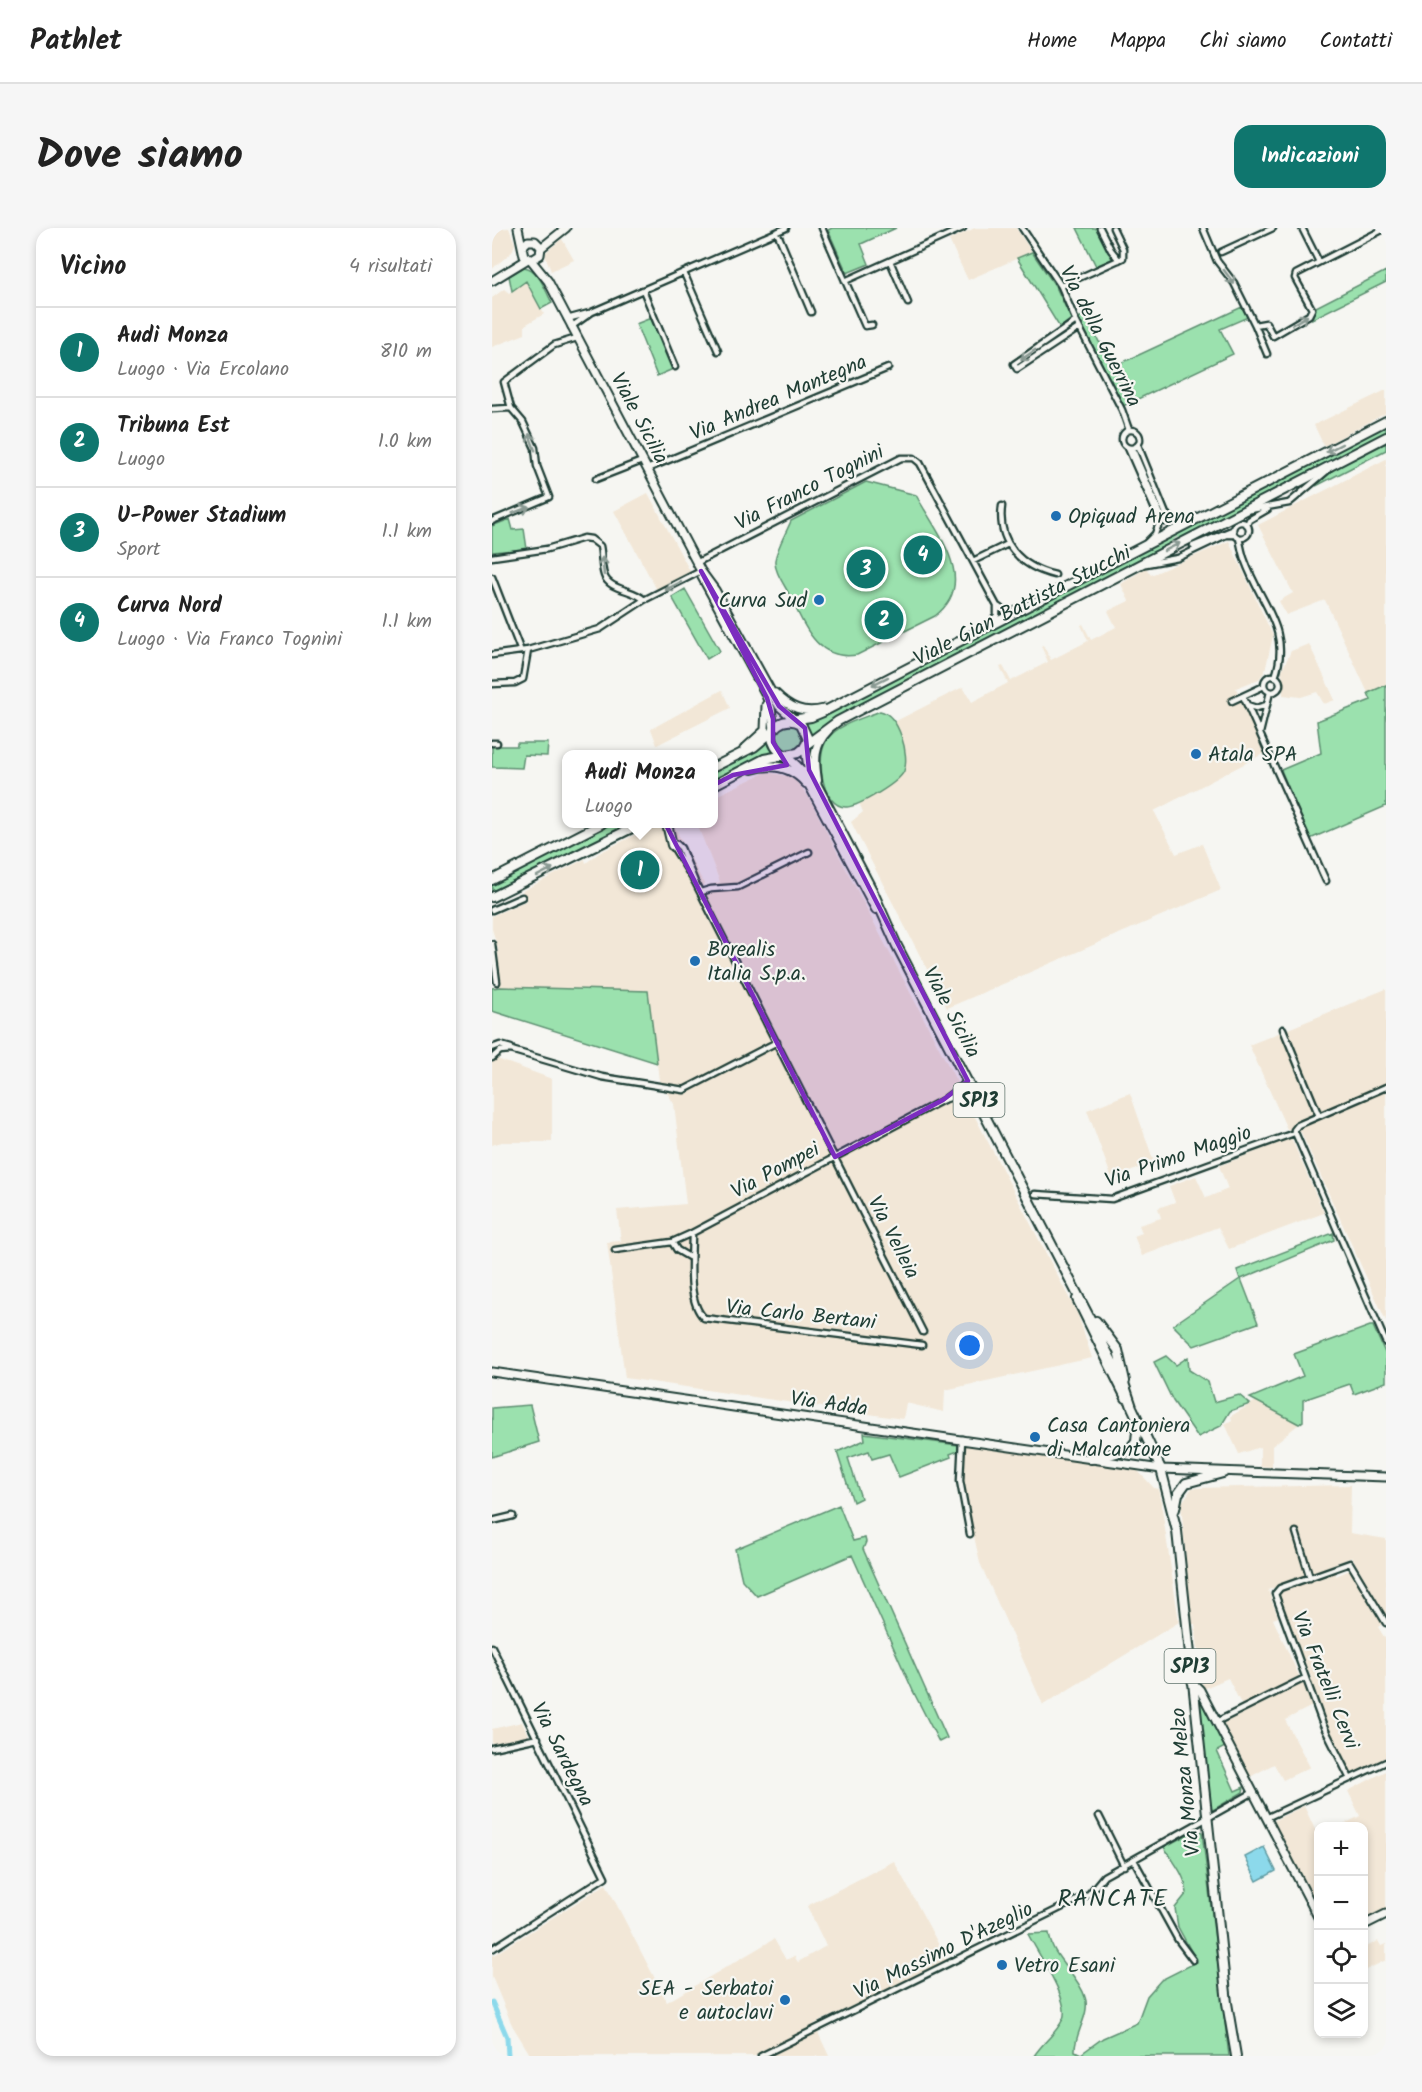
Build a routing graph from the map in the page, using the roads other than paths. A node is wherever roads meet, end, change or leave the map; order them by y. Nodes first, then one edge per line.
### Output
1 (520, 228) edge
2 (558, 228) edge
3 (566, 228) edge
4 (786, 228) edge
5 (822, 228) edge
6 (963, 228) edge
7 (1022, 228) edge
8 (1100, 228) edge
9 (1113, 228) edge
10 (1203, 228) edge
11 (1273, 228) edge
12 (1302, 228) edge
13 (1386, 228) edge
14 (777, 232) junction
15 (533, 241) junction
16 (522, 248) junction
17 (540, 252) junction
18 (1221, 252) dead end
19 (530, 260) junction
20 (1119, 260) junction
21 (890, 261) junction
22 (1319, 262) junction
23 (684, 273) junction
24 (492, 276) edge
25 (492, 281) edge
26 (548, 281) junction
27 (845, 281) junction
28 (1061, 286) junction
29 (643, 290) junction
30 (908, 303) dead end
31 (592, 312) junction
32 (811, 312) dead end
33 (567, 319) junction
34 (1076, 321) junction
35 (872, 325) dead end
36 (1255, 325) junction
37 (571, 327) junction
38 (1079, 328) junction
39 (577, 338) junction
40 (718, 351) dead end
41 (1267, 354) dead end
42 (675, 367) dead end
43 (888, 368) dead end
44 (492, 408) edge
45 (512, 408) junction
46 (1386, 421) edge
47 (1129, 430) junction
48 (1386, 437) edge
49 (1138, 445) junction
50 (1130, 448) junction
51 (642, 461) junction
52 (1337, 461) junction
53 (646, 469) junction
54 (596, 479) dead end
55 (1002, 506) dead end
56 (1270, 508) junction
57 (1242, 511) junction
58 (492, 521) edge
59 (1191, 521) junction
60 (1164, 522) tunnel mouth
61 (1247, 525) junction
62 (1233, 532) junction
63 (1246, 537) junction
64 (1239, 538) junction
65 (1008, 544) junction
66 (1145, 544) junction
67 (1193, 546) dead end
68 (1242, 550) junction
69 (492, 557) edge
70 (973, 561) junction
71 (696, 563) junction
72 (1138, 565) junction
73 (701, 571) junction
74 (1055, 575) dead end
75 (492, 578) edge
76 (644, 600) junction
77 (997, 606) junction
78 (1017, 611) junction
79 (989, 626) junction
80 (520, 649) junction
81 (528, 650) junction
82 (492, 655) edge
83 (759, 676) junction
84 (1275, 677) junction
85 (492, 684) edge
86 (1264, 686) junction
87 (1270, 692) junction
88 (1243, 696) junction
89 (1232, 701) dead end
90 (1247, 705) junction
91 (1267, 705) junction
92 (832, 707) junction
93 (793, 720) junction
94 (838, 721) junction
95 (774, 730) junction
96 (1260, 733) junction
97 (806, 745) junction
98 (786, 755) junction
99 (724, 762) junction
100 (718, 765) edge
101 (733, 775) junction
102 (718, 783) edge
103 (821, 793) junction
104 (821, 808) junction
105 (593, 828) edge
106 (632, 828) edge
107 (669, 828) edge
108 (672, 844) joint
109 (808, 852) dead end
110 (492, 880) edge
111 (1326, 881) dead end
112 (701, 892) junction
113 (492, 897) edge
114 (522, 897) dead end
115 (492, 910) edge
116 (891, 933) junction
117 (492, 944) edge
118 (497, 982) dead end
119 (1283, 1029) dead end
120 (777, 1042) junction
121 (492, 1048) edge
122 (517, 1051) junction
123 (492, 1058) edge
124 (968, 1081) junction
125 (1386, 1087) edge
126 (974, 1090) junction
127 (943, 1100) junction
128 (1319, 1116) junction
129 (1294, 1131) junction
130 (835, 1157) junction
131 (1035, 1194) dead end
132 (692, 1233) junction
133 (672, 1242) junction
134 (615, 1250) dead end
135 (689, 1257) junction
136 (1065, 1267) junction
137 (1090, 1314) junction
138 (923, 1332) dead end
139 (1386, 1343) edge
140 (922, 1345) dead end
141 (1117, 1348) junction
142 (1104, 1352) junction
143 (1113, 1360) junction
144 (492, 1372) edge
145 (1125, 1386) junction
146 (1132, 1407) junction
147 (1138, 1419) junction
148 (962, 1439) junction
149 (1091, 1459) junction
150 (1161, 1470) junction
151 (1223, 1473) junction
152 (1386, 1478) edge
153 (1174, 1514) junction
154 (513, 1516) dead end
155 (492, 1521) edge
156 (1296, 1532) dead end
157 (970, 1534) dead end
158 (1310, 1578) junction
159 (1386, 1623) edge
160 (492, 1647) edge
161 (1305, 1678) junction
162 (1192, 1682) junction
163 (1216, 1722) junction
164 (538, 1738) junction
165 (492, 1748) edge
166 (1386, 1762) edge
167 (1350, 1779) junction
168 (1252, 1793) junction
169 (1099, 1816) dead end
170 (1206, 1818) junction
171 (1266, 1818) junction
172 (1134, 1860) junction
173 (1124, 1866) junction
174 (1314, 1909) edge
175 (1386, 1914) edge
176 (1368, 1923) edge
177 (492, 1948) edge
178 (1193, 1960) dead end
179 (761, 2056) edge
180 (1236, 2056) edge

1 - 15 street
1 - 16 street
2 - 15 street
3 - 17 street
4 - 14 street
5 - 27 street
6 - 21 street
7 - 28 street, Via della Guerrina
8 - 20 street
9 - 20 street
10 -> 36 street
11 - 18 street
12 - 22 street
13 - 22 street
14 - 23 street
14 - 32 street
15 - 16 street
15 - 17 street
16 - 19 street, Viale Sicilia
16 - 24 street
17 - 19 street
17 - 26 street, Viale Sicilia
19 - 25 street
19 - 26 street, Viale Sicilia
20 - 28 street
21 - 27 street
21 - 30 street
36 -> 22 street
23 - 29 street
23 - 40 street
26 - 33 street, Viale Sicilia
27 - 35 street
28 - 34 street, Via della Guerrina
29 - 31 street
29 - 42 street
31 - 33 street
31 - 37 street
33 - 37 street, Viale Sicilia
34 - 38 street, Via della Guerrina
34 -> 38 street
36 - 41 street
37 - 39 street, Viale Sicilia
38 - 47 street, Via della Guerrina
39 - 45 street
39 - 51 street, Viale Sicilia
43 - 53 street, Via Andrea Mantegna
44 - 45 street
58 -> 45 street
46 -> 59 main road, Viale Gian Battista Stucchi
47 - 49 street
47 - 50 street
48 - 52 main road, Viale Gian Battista Stucchi
49 - 50 street
49 - 59 street
50 - 60 street
50 - 66 street
51 - 53 street, Viale Sicilia
51 - 54 street
52 - 56 street
52 - 57 main road, Viale Gian Battista Stucchi
53 - 71 street, Viale Sicilia
55 - 65 street
56 - 57 street
56 - 61 street
72 -> 57 main road, Viale Gian Battista Stucchi
59 - 66 main road, Viale Gian Battista Stucchi
61 - 62 street
61 - 63 street
62 - 64 street
62 - 67 street
62 - 72 street
63 - 64 street
63 - 68 street
64 - 68 street
65 - 70 street
65 - 74 street
66 - 78 main road, Viale Gian Battista Stucchi
68 - 84 street
76 -> 69 street
70 - 71 street, Via Franco Tognini
70 - 77 street, Via Franco Tognini
71 - 73 street, Viale Sicilia
72 - 94 main road, Viale Gian Battista Stucchi
73 -> 76 street
73 - 83 street, Viale Sicilia
75 - 80 street
76 - 81 street
77 - 78 street
77 - 79 street
78 - 79 main road, Viale Gian Battista Stucchi
79 -> 92 main road, Viale Gian Battista Stucchi
80 - 81 street
80 - 82 street
81 - 85 street
83 - 92 street
83 - 93 street, Viale Sicilia
83 - 95 street, Viale Sicilia
83 - 99 street
84 - 86 street
84 - 87 street
86 - 87 street
86 - 88 street
87 - 91 street
88 - 89 street
88 - 90 street
90 - 91 street
90 - 96 street
91 - 96 street
92 - 93 main road, Viale Gian Battista Stucchi
93 - 95 main road, Viale Gian Battista Stucchi
93 - 97 main road
94 - 97 main road, Viale Gian Battista Stucchi
94 - 103 main road
95 - 98 main road
95 - 99 main road, Viale Gian Battista Stucchi
96 - 111 street
97 - 98 main road, Viale Gian Battista Stucchi
97 - 103 main road, Viale Sicilia
98 - 101 main road, Viale Gian Battista Stucchi
98 - 104 main road, Viale Sicilia
99 - 100 main road, Viale Gian Battista Stucchi
101 - 102 main road, Viale Gian Battista Stucchi
101 - 104 main road
103 - 116 main road, Viale Sicilia
104 - 116 main road, Viale Sicilia
105 - 110 main road
113 -> 106 main road
107 - 108 main road
108 - 112 street, Via Velleia
109 - 112 street
112 - 120 street, Via Velleia
114 - 115 street
116 - 124 main road, Viale Sicilia / SP13
117 - 118 street
119 - 128 street
120 - 122 street
120 - 130 street, Via Velleia
121 - 122 street
122 - 123 street
124 - 126 main road, Viale Sicilia / SP13
124 - 127 street, Via Pompei
125 - 128 street, Via Primo Maggio
126 - 127 street, Via Pompei
126 - 136 main road, Viale Sicilia / SP13
127 - 130 street, Via Pompei
128 - 129 street, Via Primo Maggio
129 - 131 street, Via Primo Maggio
129 - 139 street
130 - 132 street, Via Pompei
130 - 138 street, Via Velleia
132 - 133 street, Via Pompei
132 - 135 street, Via Carlo Bertani
133 - 134 street, Via Pompei
133 - 135 street
135 - 140 street, Via Carlo Bertani
136 - 137 main road, Viale Sicilia / SP13
136 - 142 main road, Viale Sicilia / SP13
137 - 141 main road
137 - 142 main road, Viale Sicilia / SP13
141 - 142 main road
141 - 143 main road
141 - 145 main road
142 - 143 main road
142 - 143 main road, Viale Sicilia / SP13
142 - 146 main road, Viale Sicilia / SP13
143 - 145 main road, Viale Sicilia / SP13
144 - 148 street, Via Adda
145 - 146 main road, Viale Sicilia / SP13
146 - 147 main road, Viale Sicilia / SP13
147 - 149 main road
147 - 150 main road, Viale Sicilia / SP13
148 - 149 street, Via Adda
148 - 157 street
149 - 150 street, Via Adda
150 - 151 street, Via Adda
150 - 153 main road, Via Monza Melzo / SP13
151 - 152 street, Via Adda
151 - 153 main road
153 - 162 main road, Via Monza Melzo / SP13
154 - 155 street
156 - 158 street
158 - 159 street
158 - 161 street, Via Fratelli Cervi
160 - 164 street, Via Sardegna
161 - 163 street
161 - 167 street, Via Fratelli Cervi
162 - 163 street
162 - 170 main road, Via Monza Melzo / SP13
163 - 168 street
164 - 165 street
164 - 177 street, Via Sardegna
166 - 167 street
167 - 171 street
168 - 170 street, Via Massimo D'Azeglio
168 - 171 street
169 - 173 street
170 - 172 street, Via Massimo D'Azeglio
170 - 180 main road, Via Monza Melzo / SP13
171 - 174 street
172 - 173 street, Via Massimo D'Azeglio
172 - 178 street
173 - 179 street, Via Massimo D'Azeglio
175 - 176 street

